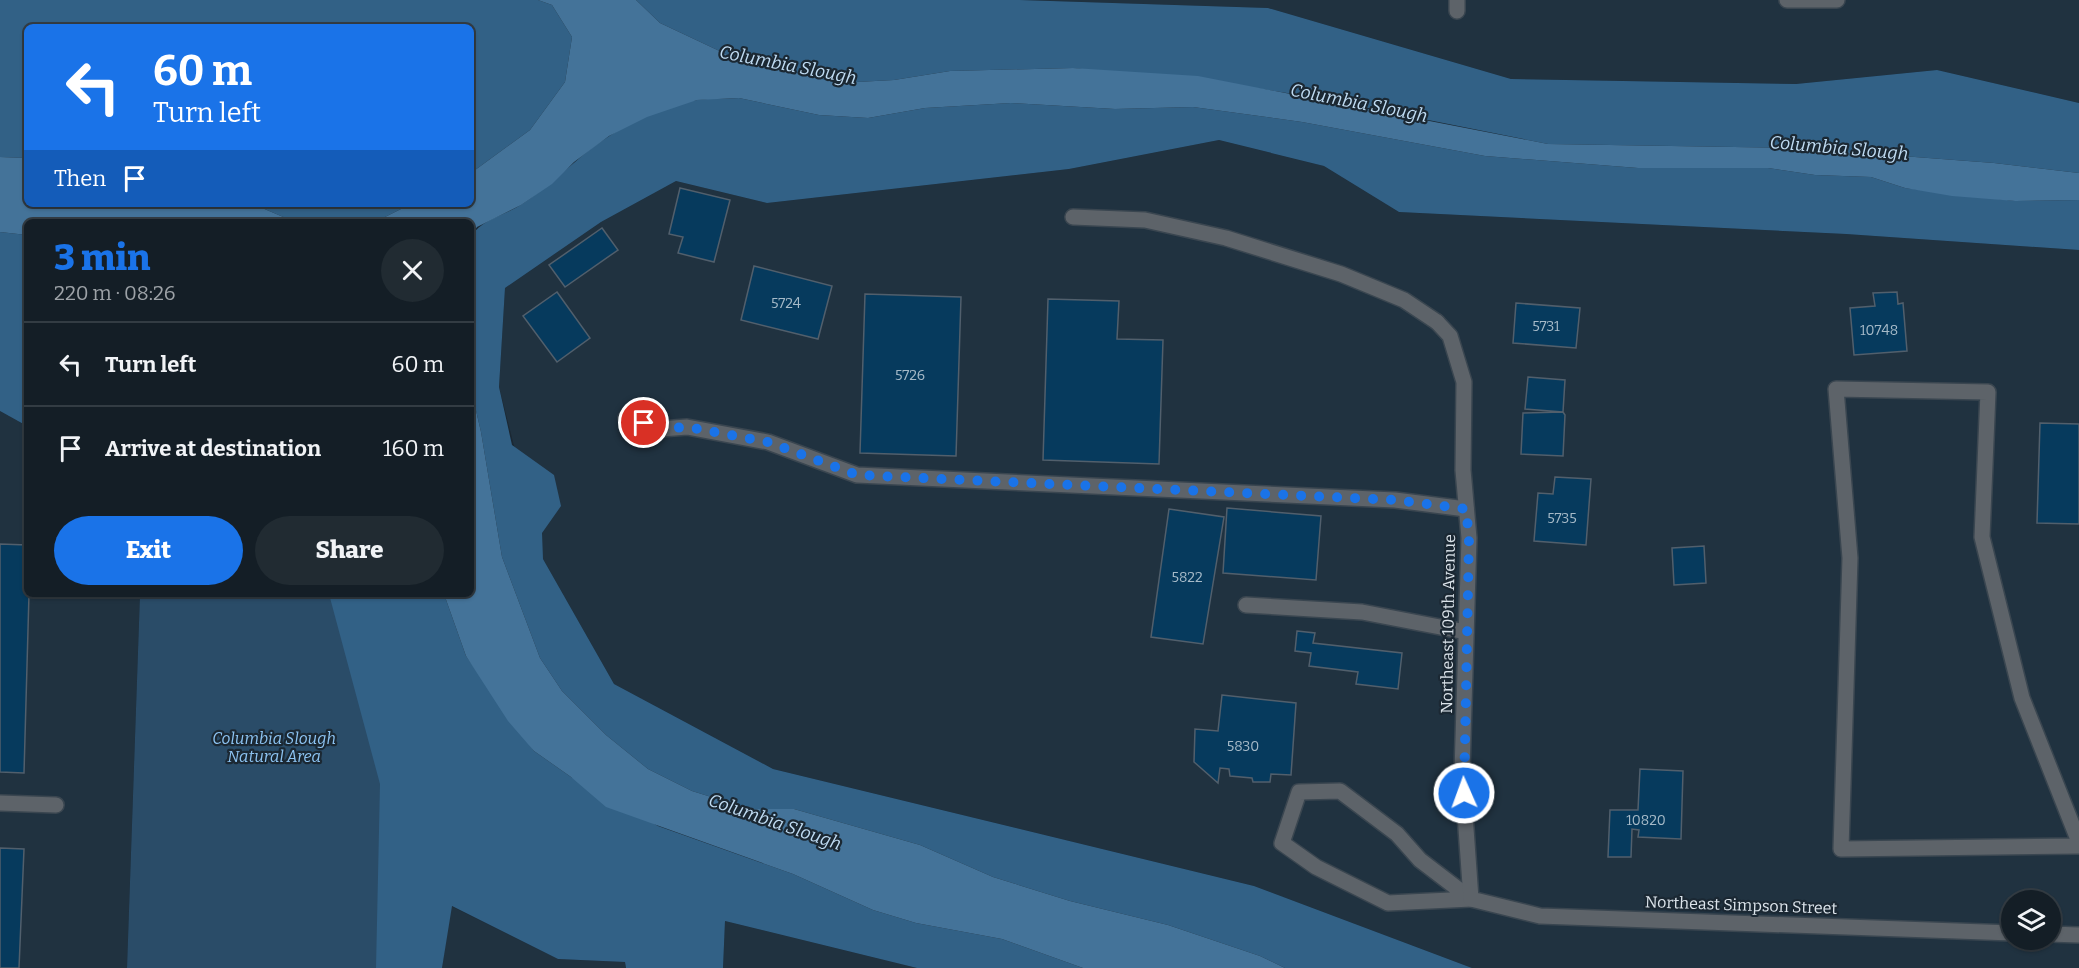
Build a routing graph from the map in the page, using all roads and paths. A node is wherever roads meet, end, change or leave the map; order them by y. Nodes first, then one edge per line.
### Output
1 (1787, 0) edge
2 (1837, 0) edge
3 (1074, 218) dead end
4 (626, 418) dead end
5 (1466, 509) junction
6 (1246, 604) dead end
7 (1466, 632) junction
8 (0, 803) edge
9 (56, 805) dead end
10 (2079, 844) edge
11 (1471, 899) junction
12 (2001, 933) edge
13 (2061, 934) edge
14 (2079, 935) edge

1 - 2 street
3 - 5 street, Northeast 109th Avenue
4 - 5 street
5 - 7 street, Northeast 109th Avenue
6 - 7 street
7 - 11 street, Northeast 109th Avenue
8 - 9 street
10 - 10 street
11 - 11 street
11 - 12 street, Northeast Simpson Street
13 - 14 street

